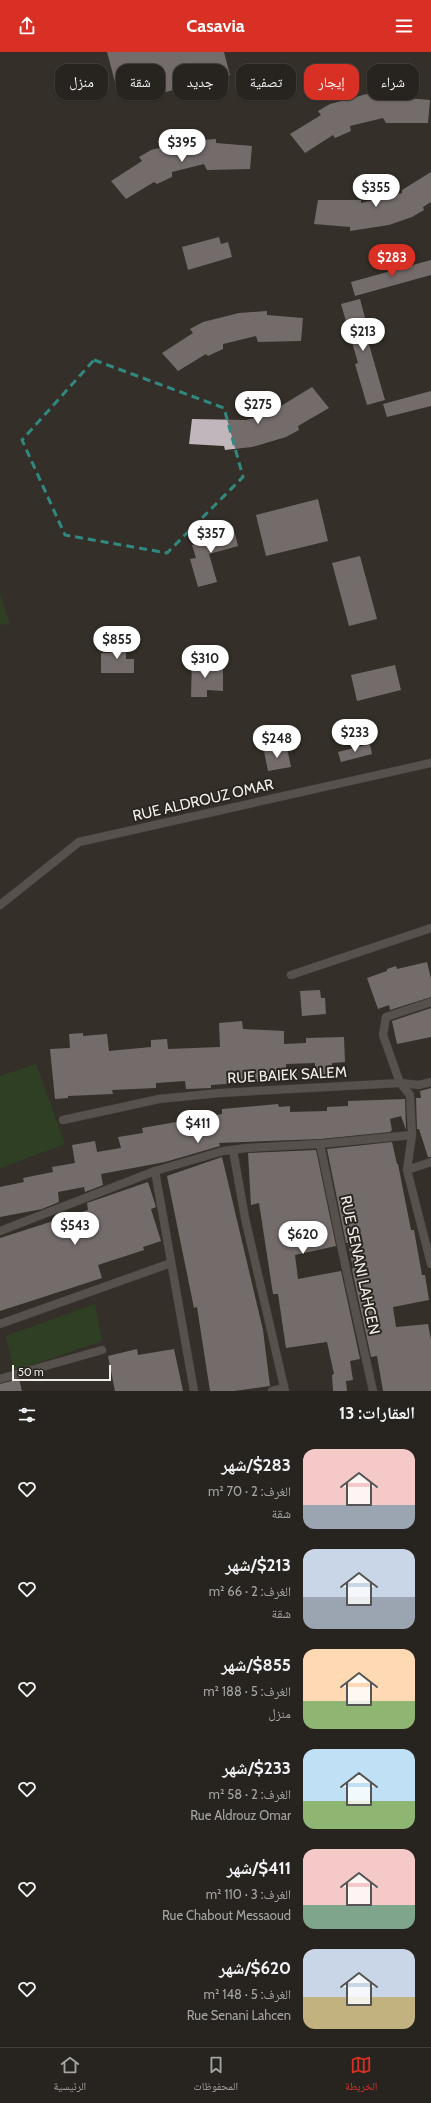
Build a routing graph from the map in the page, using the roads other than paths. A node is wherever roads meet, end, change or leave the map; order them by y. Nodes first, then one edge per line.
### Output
1 (431, 763) edge
2 (0, 905) edge
3 (431, 928) edge
4 (291, 975) dead end
5 (431, 1002) edge
6 (431, 1082) edge
7 (400, 1083) junction
8 (63, 1120) dead end
9 (412, 1135) junction
10 (320, 1144) junction
11 (233, 1150) junction
12 (431, 1162) edge
13 (407, 1170) junction
14 (154, 1171) junction
15 (0, 1231) edge
16 (431, 1262) edge
17 (171, 1263) junction
18 (0, 1324) edge
19 (102, 1350) dead end
20 (0, 1379) edge
21 (285, 1389) edge
22 (194, 1391) edge
23 (272, 1391) edge
24 (374, 1391) edge

1 - 2 street, RUE ALDROUZ OMAR
3 - 4 street
5 - 7 street
6 - 7 street, RUE BAIEK SALEM
7 - 8 street, RUE BAIEK SALEM
7 - 9 street
9 - 10 street
9 - 13 street
10 - 11 street
10 - 24 street, RUE SENANI LAHCEN
11 - 14 street
11 - 21 street
12 - 13 street
13 - 16 street
14 - 15 street
14 - 17 street
17 - 18 street
17 - 22 street
19 - 20 street
21 - 23 street

